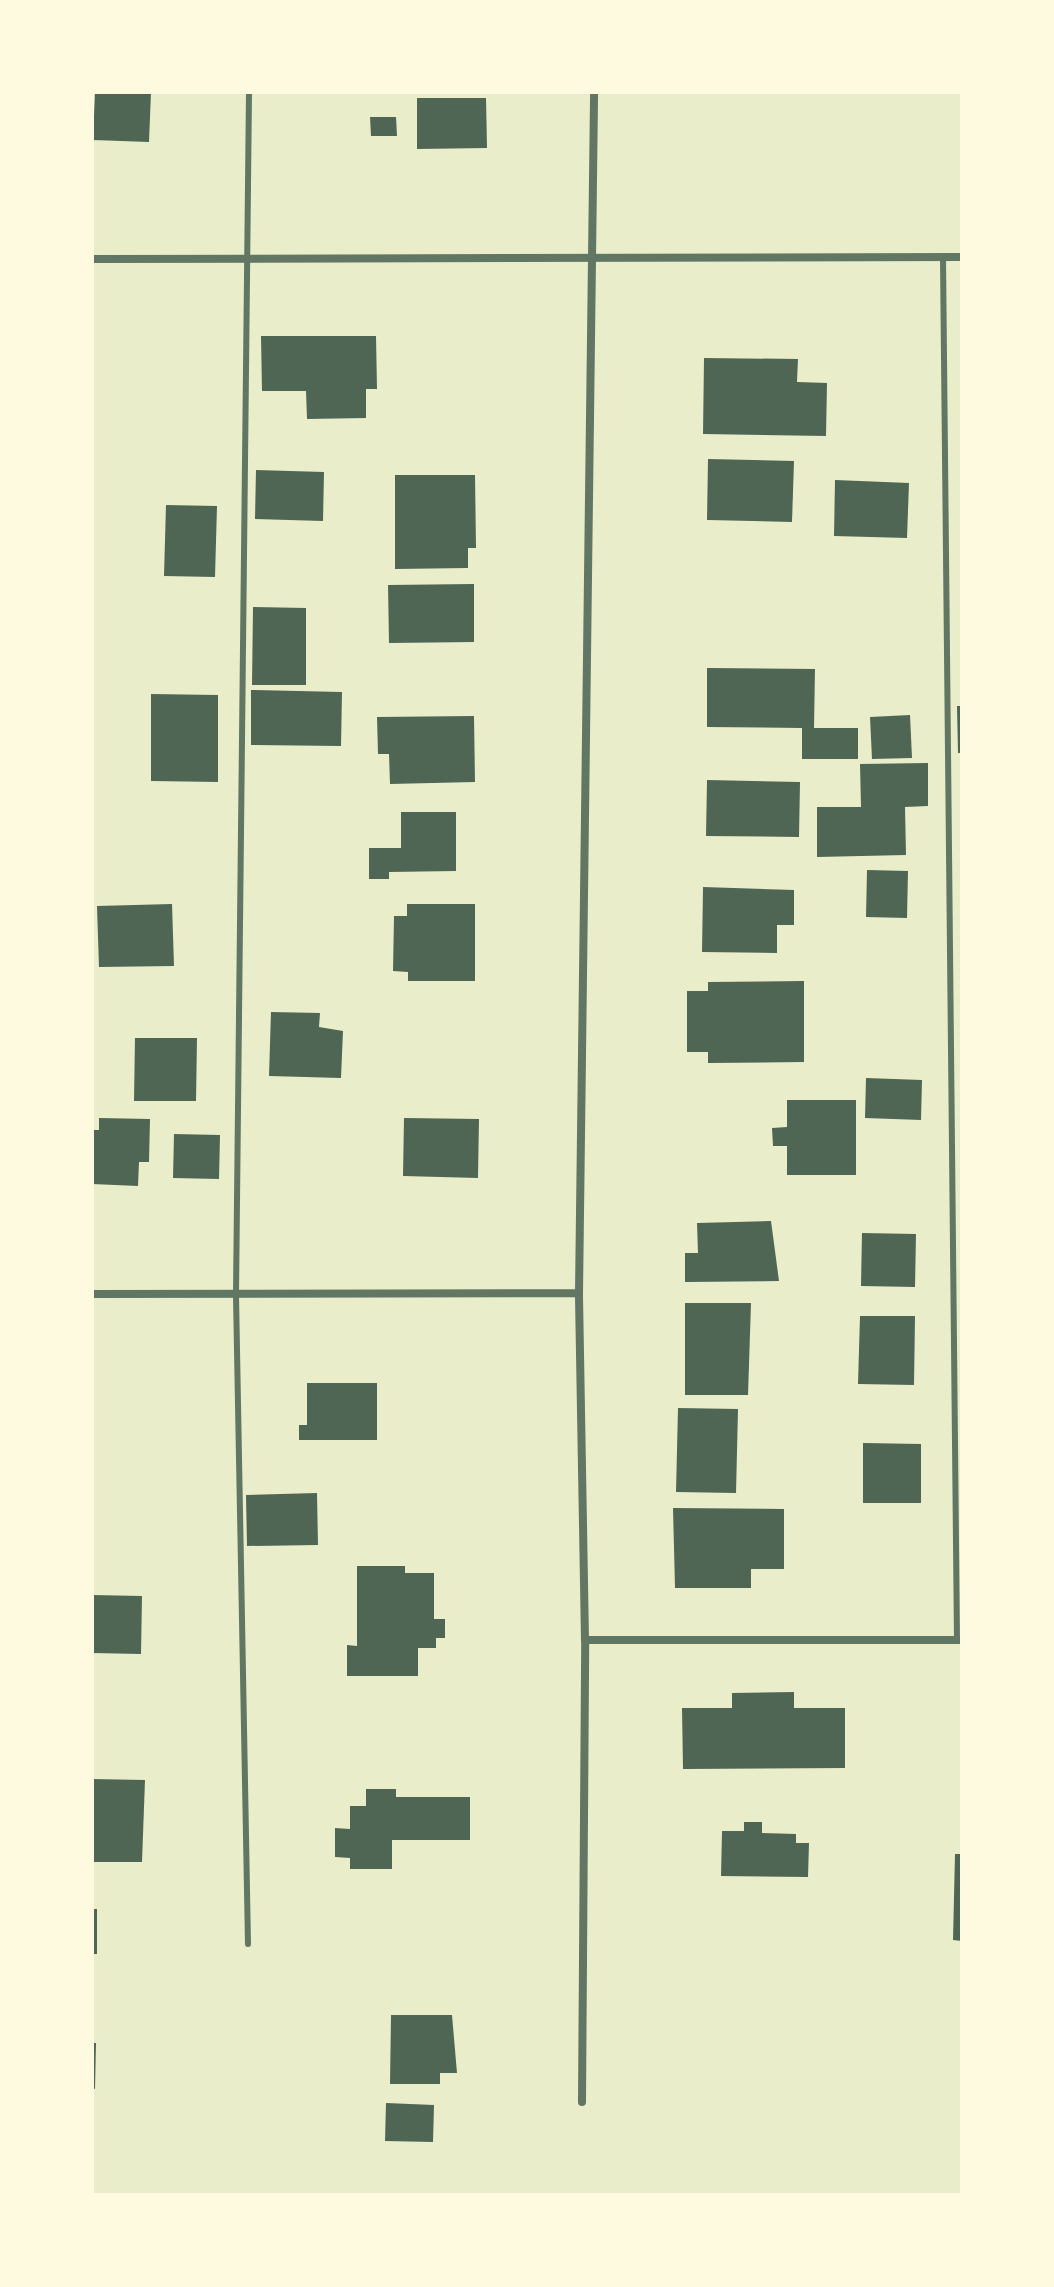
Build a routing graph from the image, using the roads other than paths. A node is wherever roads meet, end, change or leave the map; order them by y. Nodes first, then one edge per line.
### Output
1 (249, 92) edge
2 (594, 92) edge
3 (962, 257) edge
4 (593, 258) junction
5 (943, 258) junction
6 (92, 259) edge
7 (248, 259) junction
8 (579, 1293) junction
9 (92, 1294) edge
10 (236, 1294) junction
11 (585, 1640) junction
12 (960, 1640) edge
13 (248, 1944) dead end
14 (582, 2102) dead end

1 - 7 lane
2 - 4 street
3 - 5 street
4 - 5 street
4 - 7 street
4 - 8 street
5 - 12 lane
6 - 7 street
7 - 10 lane
8 - 10 street
8 - 11 street
9 - 10 street
10 - 13 lane
11 - 12 street
11 - 14 street

